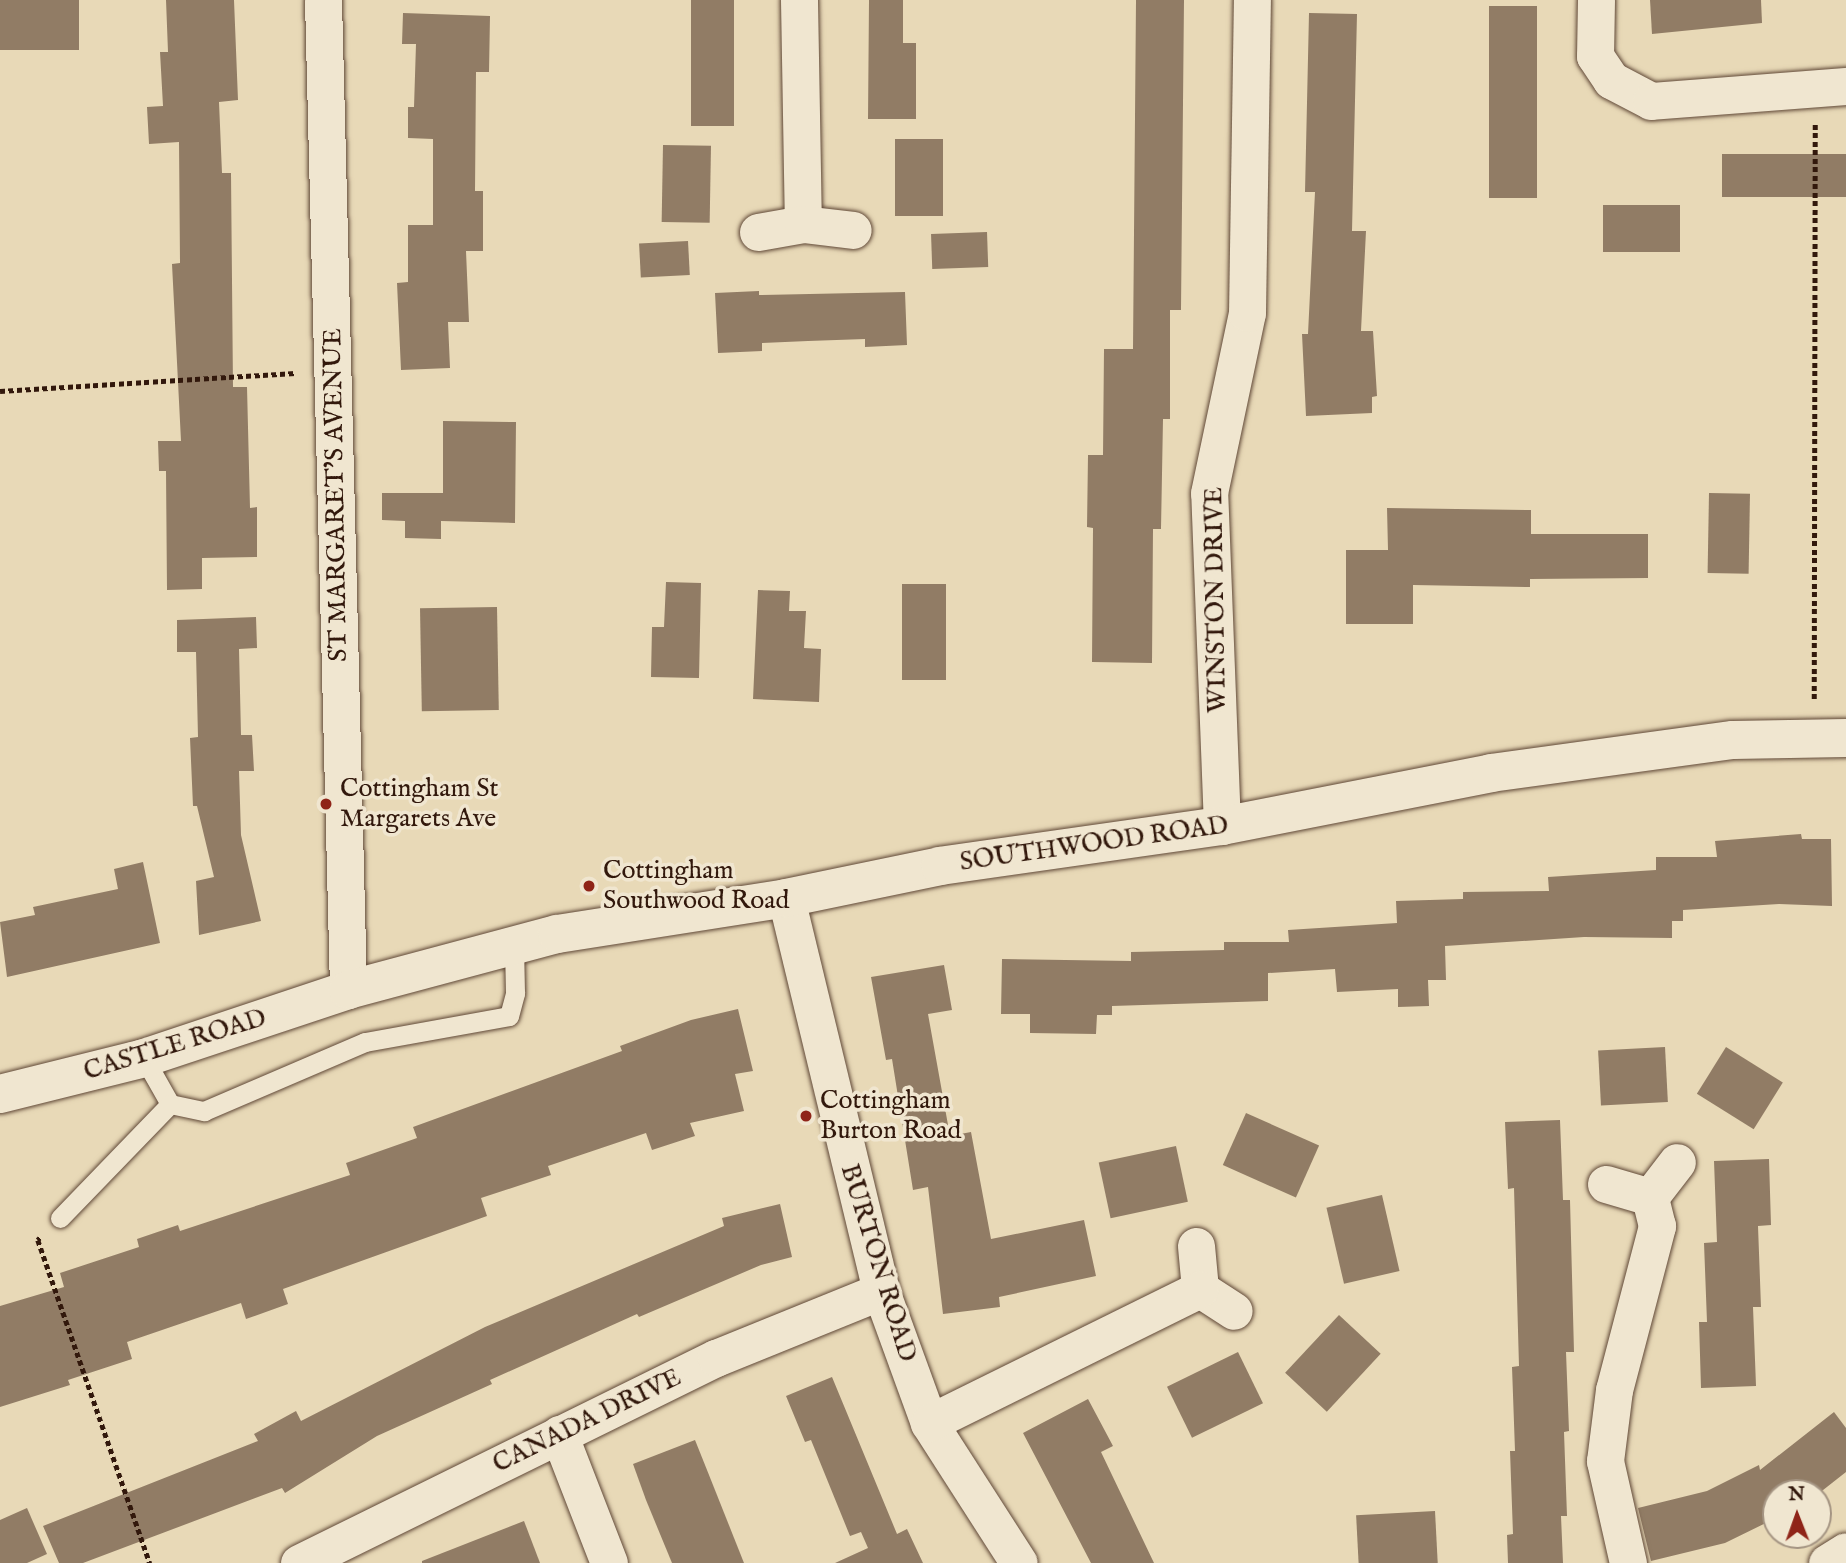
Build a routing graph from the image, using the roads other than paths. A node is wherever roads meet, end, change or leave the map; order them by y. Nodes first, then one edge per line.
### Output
1 (323, 0) edge
2 (799, 0) edge
3 (1252, 0) edge
4 (1596, 0) edge
5 (1830, 87) edge
6 (803, 224) junction
7 (853, 230) dead end
8 (758, 232) dead end
9 (1830, 739) edge
10 (1222, 826) junction
11 (786, 898) junction
12 (514, 946) junction
13 (348, 990) junction
14 (145, 1058) junction
15 (0, 1094) edge
16 (170, 1104) junction
17 (1677, 1162) dead end
18 (1606, 1184) dead end
19 (1650, 1197) junction
20 (60, 1218) road end
21 (1196, 1246) dead end
22 (1200, 1289) junction
23 (881, 1291) junction
24 (1234, 1311) dead end
25 (929, 1423) junction
26 (559, 1434) junction
27 (1846, 1550) edge
28 (299, 1563) edge
29 (609, 1563) edge
30 (1019, 1563) edge
31 (1628, 1563) edge
32 (1827, 1563) edge

1 - 13 street, ST MARGARET'S AVENUE
2 - 6 street
3 - 10 street, WINSTON DRIVE
4 - 5 street
6 - 7 street
6 - 8 street
9 - 10 street, SOUTHWOOD ROAD
10 - 11 street, SOUTHWOOD ROAD
11 - 12 street, SOUTHWOOD ROAD
11 - 23 street, BURTON ROAD
12 - 13 street, SOUTHWOOD ROAD
12 - 16 lane
13 - 14 street, CASTLE ROAD
14 - 15 street, CASTLE ROAD
14 - 16 lane
16 - 20 lane
17 - 19 street
18 - 19 street
19 - 31 street
21 - 22 street
22 - 24 street
22 - 25 street
23 - 25 street, BURTON ROAD
23 - 26 street, CANADA DRIVE
25 - 30 street, BURTON ROAD
26 - 28 street, CANADA DRIVE
26 - 29 street
27 - 32 street

